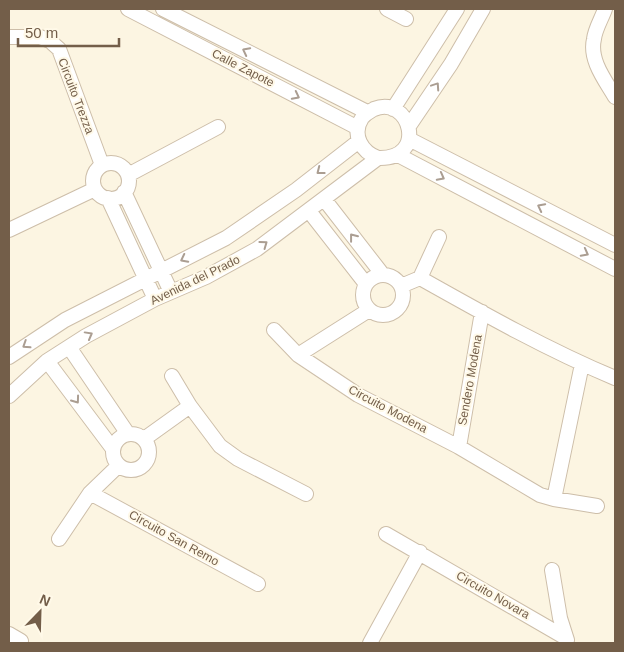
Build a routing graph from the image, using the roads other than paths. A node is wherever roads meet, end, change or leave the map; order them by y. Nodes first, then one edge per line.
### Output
1 (128, 9) edge
2 (163, 9) edge
3 (387, 9) edge
4 (457, 9) edge
5 (484, 9) edge
6 (606, 9) edge
7 (406, 19) dead end
8 (9, 37) edge
9 (615, 97) edge
10 (393, 109) junction
11 (367, 112) junction
12 (218, 127) dead end
13 (409, 132) junction
14 (358, 134) junction
15 (398, 155) junction
16 (378, 158) junction
17 (102, 165) junction
18 (128, 175) junction
19 (95, 189) junction
20 (124, 192) junction
21 (108, 198) junction
22 (324, 199) junction
23 (309, 210) junction
24 (10, 227) edge
25 (439, 237) dead end
26 (615, 245) edge
27 (615, 269) edge
28 (162, 271) junction
29 (383, 275) junction
30 (147, 278) junction
31 (420, 278) junction
32 (366, 284) junction
33 (401, 286) junction
34 (171, 292) junction
35 (156, 299) junction
36 (369, 310) junction
37 (482, 312) junction
38 (274, 330) dead end
39 (69, 347) junction
40 (298, 355) junction
41 (9, 357) edge
42 (48, 361) junction
43 (582, 364) junction
44 (172, 376) dead end
45 (615, 378) edge
46 (9, 396) edge
47 (190, 406) junction
48 (128, 434) junction
49 (144, 439) junction
50 (459, 447) junction
51 (113, 450) junction
52 (118, 466) junction
53 (90, 493) junction
54 (306, 494) dead end
55 (554, 499) junction
56 (597, 506) dead end
57 (386, 534) dead end
58 (59, 539) dead end
59 (420, 552) junction
60 (552, 570) dead end
61 (258, 584) dead end
62 (9, 634) edge
63 (567, 640) edge
64 (20, 643) edge
65 (370, 643) edge

1 -> 14 street, Calle Zapote
11 -> 2 street, Calle Zapote
3 - 7 street
4 - 10 street
13 -> 5 street
6 - 9 street
8 - 17 street, Circuito Trezza
10 - 11 street
10 - 13 street
11 - 14 street, Avenida del Prado
12 - 18 street
13 - 15 street
26 -> 13 street
14 - 16 street
14 -> 28 street, Avenida del Prado
15 - 16 street, Avenida del Prado
15 -> 27 street
16 - 22 street, Avenida del Prado
17 - 18 street
17 - 19 street
18 - 20 street
19 - 21 street
19 - 24 street
20 - 21 street
20 - 28 street
21 - 30 street
22 - 23 street, Avenida del Prado
29 -> 22 street
23 - 32 street
34 -> 23 street, Avenida del Prado
25 - 31 street
28 - 30 street, Avenida del Prado
28 - 34 street
29 - 32 street
29 - 33 street
30 - 35 street
30 -> 41 street, Avenida del Prado
31 - 33 street
31 - 37 street
32 - 36 street
33 - 36 street
34 - 35 street, Avenida del Prado
39 -> 35 street, Avenida del Prado
36 - 40 street
37 - 43 street
37 - 50 street, Sendero Modena
38 - 40 street, Circuito Modena
39 - 42 street, Avenida del Prado
39 - 48 street
40 - 50 street, Circuito Modena
42 - 46 street, Avenida del Prado
42 -> 51 street
43 - 45 street
43 - 55 street
44 - 47 street
47 - 49 street
47 - 54 street
48 - 49 street
48 - 51 street
49 - 52 street
50 - 55 street, Circuito Modena
51 - 52 street
52 - 53 street
53 - 58 street
53 - 61 street, Circuito San Remo
55 - 56 street, Circuito Modena
57 - 59 street, Circuito Novara
59 - 63 street, Circuito Novara
59 - 65 street
60 - 63 street, Circuito Novara
62 - 64 street

